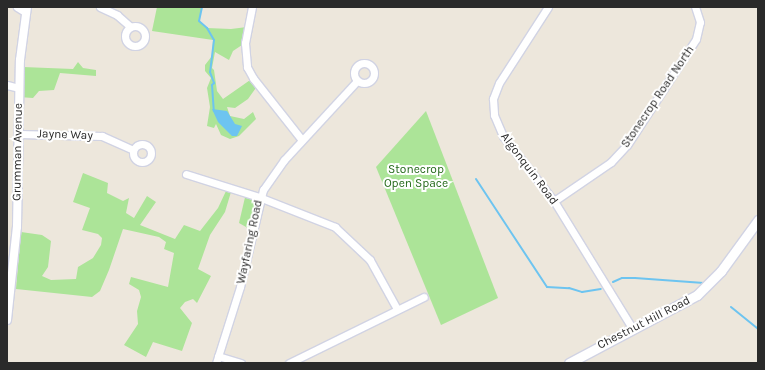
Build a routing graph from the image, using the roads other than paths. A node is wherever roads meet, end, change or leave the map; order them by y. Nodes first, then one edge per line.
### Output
1 (17, 7) edge
2 (100, 7) edge
3 (252, 7) edge
4 (548, 7) edge
5 (695, 7) edge
6 (26, 10) edge
7 (131, 27) dead end
8 (357, 81) dead end
9 (7, 85) edge
10 (19, 88) junction
11 (19, 134) junction
12 (302, 140) junction
13 (133, 150) dead end
14 (186, 174) dead end
15 (259, 197) junction
16 (554, 201) junction
17 (758, 220) edge
18 (424, 297) dead end
19 (397, 309) junction
20 (7, 320) edge
21 (632, 328) junction
22 (218, 356) junction
23 (216, 363) edge
24 (241, 363) edge
25 (289, 363) edge
26 (569, 363) edge

1 - 6 street
2 - 7 street
3 - 12 street
4 - 16 street, Algonquin Road
5 - 16 street, Stonecrop Road North
6 - 10 street, Grumman Avenue
8 - 12 street, Wayfaring Road
9 - 10 street
10 - 11 street, Grumman Avenue
11 - 13 street, Jayne Way
11 - 20 street, Grumman Avenue
12 - 15 street, Wayfaring Road
14 - 15 street
15 - 19 street
15 - 22 street, Wayfaring Road
16 - 21 street, Algonquin Road
17 - 21 main road, Chestnut Hill Road
18 - 19 street
19 - 25 street
21 - 26 main road, Chestnut Hill Road
22 - 23 street, Wayfaring Road
22 - 24 street

